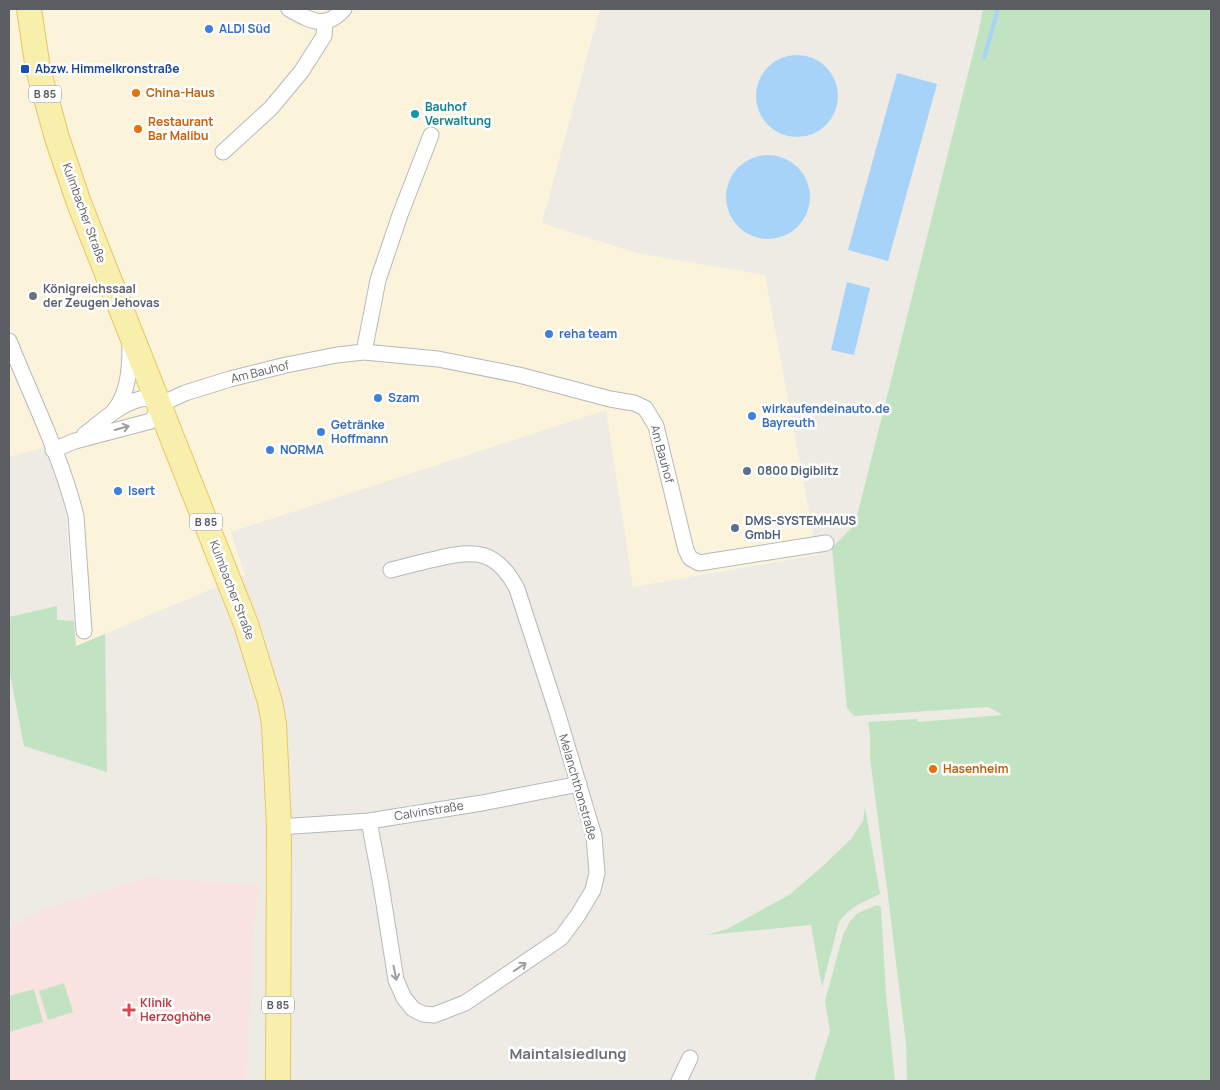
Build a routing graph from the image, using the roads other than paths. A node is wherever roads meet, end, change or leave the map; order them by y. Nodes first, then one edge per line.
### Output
1 (29, 9) edge
2 (289, 9) edge
3 (344, 9) edge
4 (324, 22) junction
5 (431, 135) dead end
6 (223, 152) dead end
7 (131, 335) junction
8 (9, 341) edge
9 (364, 352) junction
10 (159, 405) junction
11 (110, 415) junction
12 (75, 441) junction
13 (53, 450) junction
14 (826, 543) dead end
15 (391, 570) dead end
16 (84, 631) dead end
17 (579, 784) junction
18 (369, 821) junction
19 (278, 827) junction
20 (690, 1058) dead end
21 (278, 1081) edge
22 (679, 1081) edge

1 - 7 main road, Kulmbacher Straße / B 85
2 - 4 street
3 - 4 street
4 - 6 street
5 - 9 street
7 - 10 main road, Kulmbacher Straße / B 85
7 - 11 street
8 - 13 street
9 - 10 street, Am Bauhof
9 - 14 street, Am Bauhof
10 - 11 street
12 -> 10 street
10 - 19 main road, Kulmbacher Straße / B 85
11 - 12 street
12 - 13 street
13 - 16 street
15 - 17 street, Melanchthonstraße
17 - 18 street, Calvinstraße
18 -> 17 street, Melanchthonstraße
18 - 19 street, Calvinstraße
19 - 21 main road, Kulmbacher Straße / B 85
20 - 22 street

